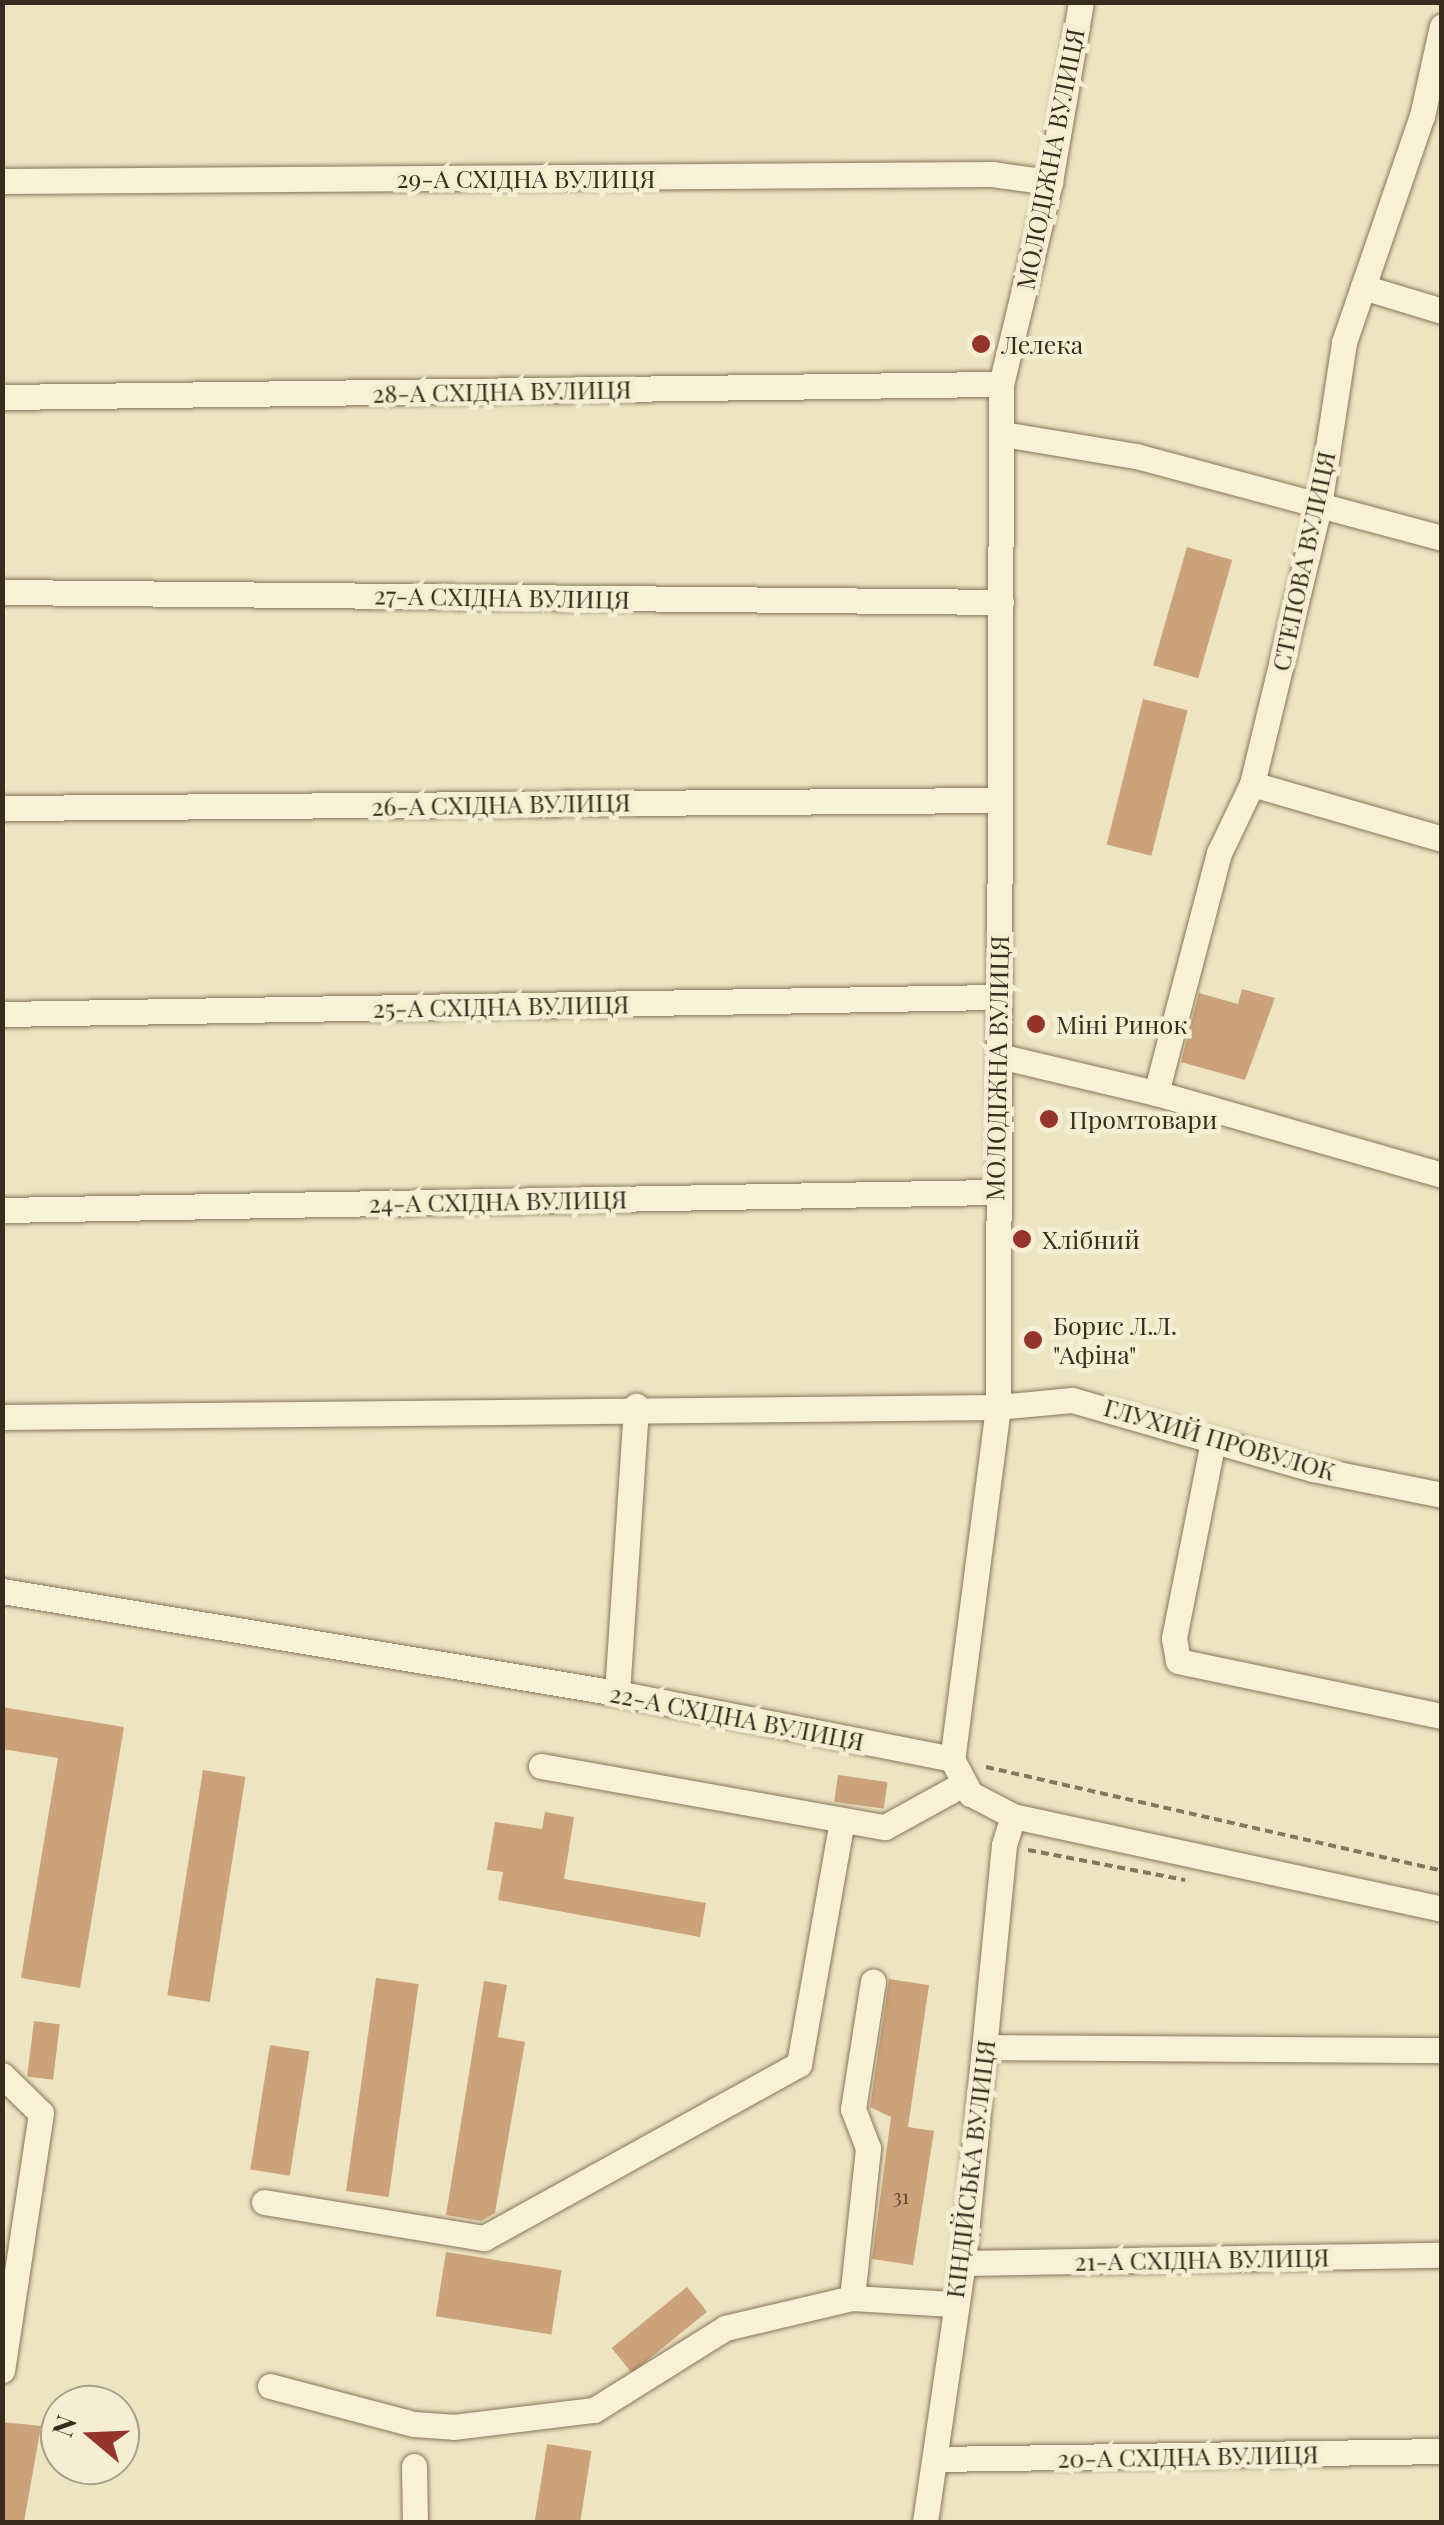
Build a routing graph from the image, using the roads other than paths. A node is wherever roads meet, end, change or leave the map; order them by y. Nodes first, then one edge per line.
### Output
1 (1081, 2) edge
2 (1442, 26) edge
3 (1432, 118) edge
4 (2, 181) edge
5 (1050, 182) junction
6 (1363, 287) junction
7 (1442, 311) edge
8 (1001, 384) junction
9 (2, 397) edge
10 (1004, 434) junction
11 (1319, 506) junction
12 (1442, 538) edge
13 (2, 592) edge
14 (1001, 602) junction
15 (1252, 784) junction
16 (1000, 800) junction
17 (2, 808) edge
18 (1442, 839) edge
19 (999, 997) junction
20 (2, 1014) edge
21 (999, 1056) junction
22 (1156, 1093) junction
23 (1442, 1176) edge
24 (994, 1192) junction
25 (2, 1210) edge
26 (636, 1406) junction
27 (998, 1407) junction
28 (2, 1417) edge
29 (1213, 1441) junction
30 (1442, 1495) edge
31 (2, 1591) edge
32 (617, 1693) junction
33 (1442, 1716) edge
34 (952, 1760) junction
35 (541, 1766) dead end
36 (963, 1784) junction
37 (1013, 1816) junction
38 (842, 1820) junction
39 (1442, 1909) edge
40 (873, 1982) dead end
41 (986, 2047) junction
42 (1442, 2050) edge
43 (2, 2075) edge
44 (264, 2202) dead end
45 (1442, 2255) edge
46 (963, 2264) junction
47 (852, 2298) junction
48 (952, 2304) junction
49 (2, 2370) edge
50 (270, 2386) dead end
51 (1442, 2451) edge
52 (935, 2458) junction
53 (414, 2466) dead end
54 (415, 2522) edge
55 (925, 2522) edge

1 - 5 street, МОЛОДІЖНА ВУЛИЦЯ
2 - 3 street, СТЕПОВА ВУЛИЦЯ
3 - 6 street, СТЕПОВА ВУЛИЦЯ
4 - 5 street, 29-А СХІДНА ВУЛИЦЯ
5 - 8 street, МОЛОДІЖНА ВУЛИЦЯ
6 - 7 street
6 - 11 street, СТЕПОВА ВУЛИЦЯ
8 - 9 street, 28-А СХІДНА ВУЛИЦЯ
8 - 10 street, МОЛОДІЖНА ВУЛИЦЯ
10 - 11 street
10 - 14 street, МОЛОДІЖНА ВУЛИЦЯ
11 - 12 street
11 - 15 street, СТЕПОВА ВУЛИЦЯ
13 - 14 street, 27-А СХІДНА ВУЛИЦЯ
14 - 16 street, МОЛОДІЖНА ВУЛИЦЯ
15 - 18 street
15 - 22 street, СТЕПОВА ВУЛИЦЯ
16 - 17 street, 26-А СХІДНА ВУЛИЦЯ
16 - 19 street, МОЛОДІЖНА ВУЛИЦЯ
19 - 20 street, 25-А СХІДНА ВУЛИЦЯ
19 - 21 street, МОЛОДІЖНА ВУЛИЦЯ
21 - 22 street
21 - 24 street, МОЛОДІЖНА ВУЛИЦЯ
22 - 23 street
24 - 25 street, 24-А СХІДНА ВУЛИЦЯ
24 - 27 street, МОЛОДІЖНА ВУЛИЦЯ
26 - 27 street, ГЛУХИЙ ПРОВУЛОК
26 - 28 street, ГЛУХИЙ ПРОВУЛОК
26 - 32 street
27 - 29 street, ГЛУХИЙ ПРОВУЛОК
27 - 34 street, МОЛОДІЖНА ВУЛИЦЯ
29 - 30 street, ГЛУХИЙ ПРОВУЛОК
29 - 33 street
31 - 32 street, 22-А СХІДНА ВУЛИЦЯ
32 - 34 street, 22-А СХІДНА ВУЛИЦЯ
34 - 36 street
35 - 38 street
36 - 37 street
36 - 38 street
37 - 39 street
37 - 41 street, КІНДІЙСЬКА ВУЛИЦЯ
38 - 44 street
40 - 47 street
41 - 42 street
41 - 46 street, КІНДІЙСЬКА ВУЛИЦЯ
43 - 49 street
45 - 46 street, 21-А СХІДНА ВУЛИЦЯ
46 - 48 street, КІНДІЙСЬКА ВУЛИЦЯ
47 - 48 street
47 - 50 street
48 - 52 street, КІНДІЙСЬКА ВУЛИЦЯ
51 - 52 street, 20-А СХІДНА ВУЛИЦЯ
52 - 55 street, КІНДІЙСЬКА ВУЛИЦЯ
53 - 54 street

